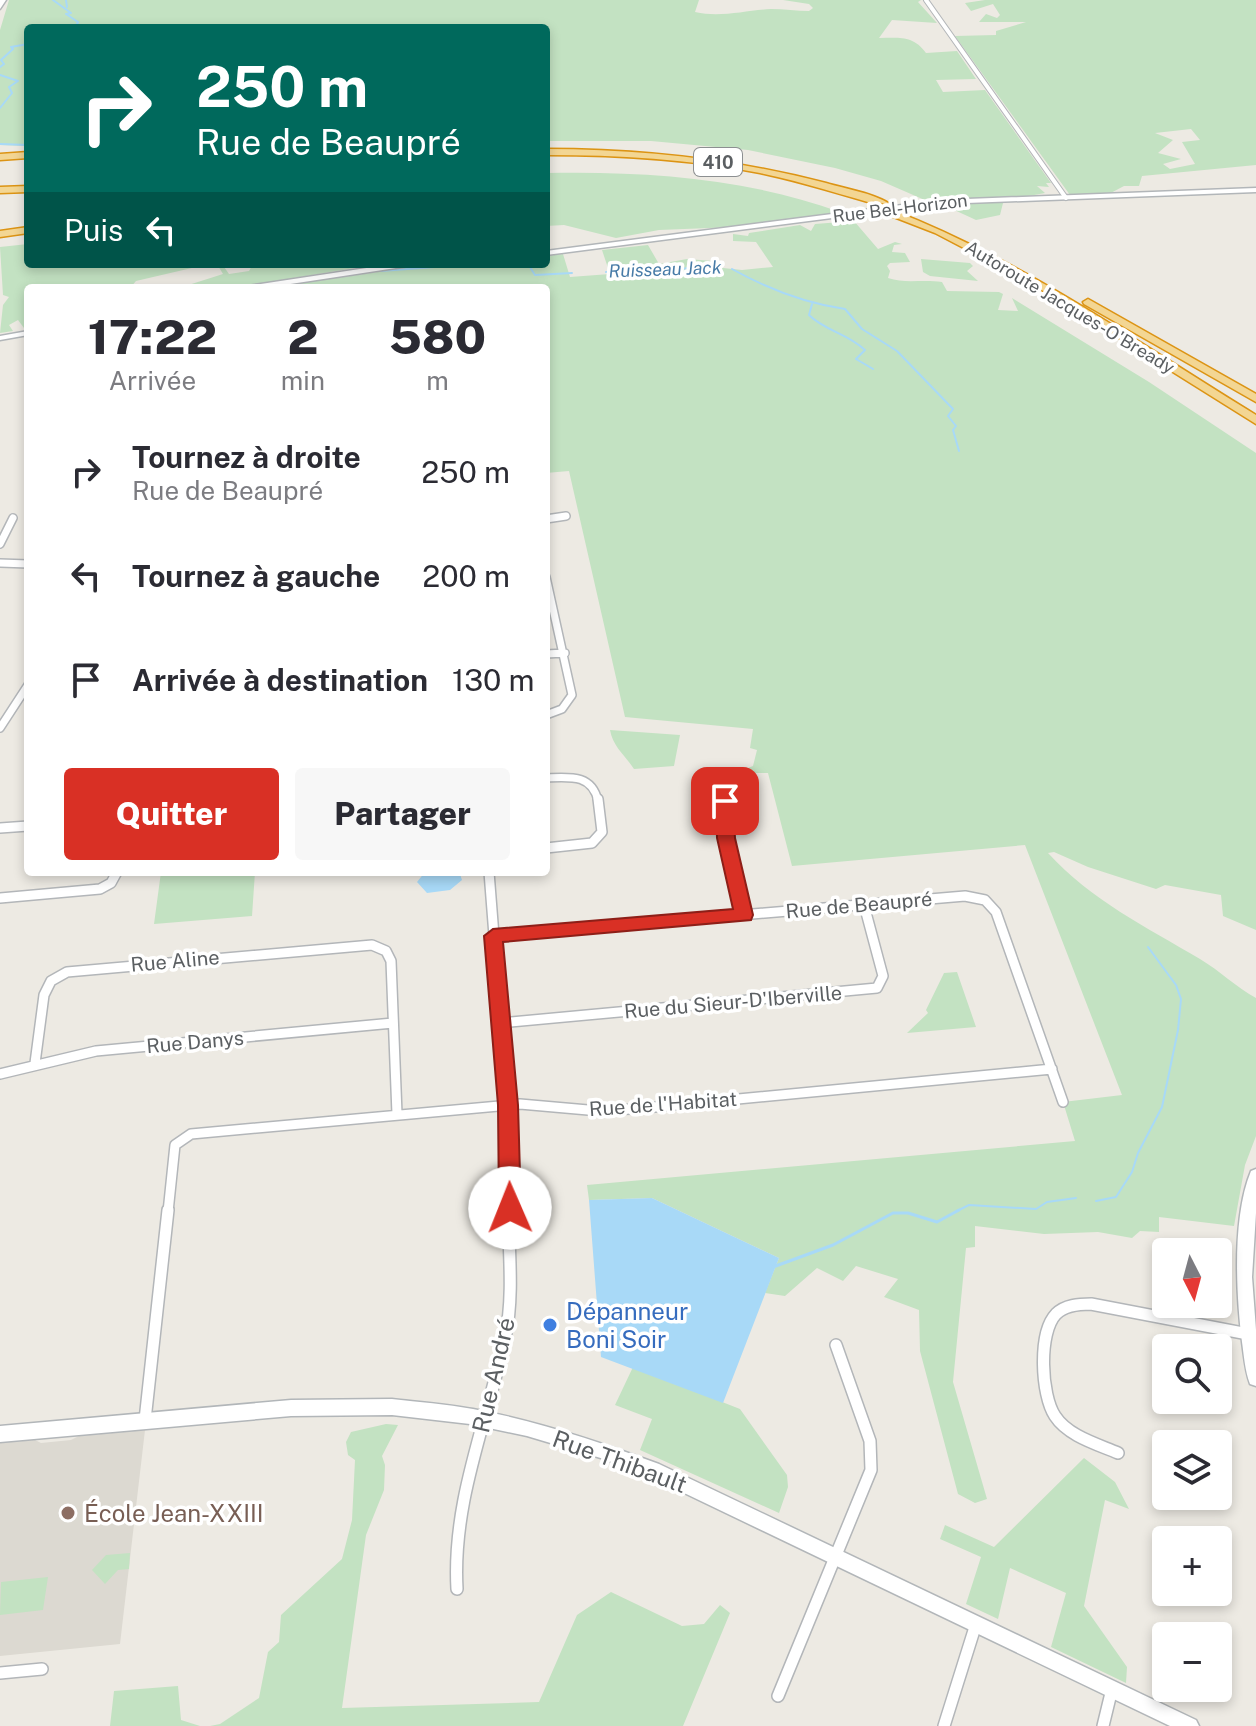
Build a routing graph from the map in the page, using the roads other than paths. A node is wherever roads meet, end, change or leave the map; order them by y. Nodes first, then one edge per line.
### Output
1 (3, 0) edge
2 (926, 0) edge
3 (0, 7) edge
4 (550, 152) edge
5 (24, 155) edge
6 (0, 157) edge
7 (550, 162) edge
8 (24, 189) edge
9 (0, 190) edge
10 (1256, 190) edge
11 (1066, 198) junction
12 (24, 199) edge
13 (0, 201) edge
14 (887, 208) junction
15 (24, 231) edge
16 (0, 234) edge
17 (550, 252) edge
18 (382, 268) edge
19 (275, 284) edge
20 (24, 334) edge
21 (0, 338) edge
22 (1180, 356) junction
23 (1161, 361) junction
24 (1256, 391) edge
25 (1256, 399) edge
26 (1256, 420) edge
27 (1256, 433) edge
28 (566, 516) dead end
29 (13, 518) dead end
30 (550, 518) edge
31 (0, 544) edge
32 (0, 563) edge
33 (24, 564) edge
34 (550, 593) edge
35 (565, 653) junction
36 (550, 654) edge
37 (24, 691) edge
38 (550, 714) edge
39 (0, 728) edge
40 (550, 778) edge
41 (24, 826) edge
42 (0, 828) edge
43 (726, 838) junction
44 (550, 848) edge
45 (115, 876) edge
46 (489, 876) edge
47 (0, 898) edge
48 (864, 905) junction
49 (744, 915) junction
50 (493, 936) junction
51 (393, 1023) junction
52 (501, 1023) junction
53 (35, 1063) junction
54 (1052, 1069) junction
55 (0, 1074) edge
56 (1063, 1102) dead end
57 (508, 1105) junction
58 (397, 1114) junction
59 (1256, 1175) edge
60 (1248, 1334) junction
61 (836, 1345) dead end
62 (1256, 1379) edge
63 (484, 1419) junction
64 (145, 1420) junction
65 (0, 1434) edge
66 (1118, 1453) dead end
67 (836, 1556) junction
68 (457, 1589) dead end
69 (977, 1623) junction
70 (42, 1669) dead end
71 (0, 1673) edge
72 (1112, 1689) junction
73 (778, 1696) dead end
74 (944, 1726) edge
75 (1103, 1726) edge
76 (1190, 1726) edge

1 - 3 street
2 - 11 street
4 - 14 highway, Autoroute Jacques-O'Bready / 410
5 - 6 highway
7 - 14 highway, Autoroute Jacques-O'Bready / 410, bridge
8 - 9 highway
10 - 11 street, Rue Bel-Horizon
11 - 17 street, Rue Bel-Horizon
12 - 13 highway
14 - 22 highway, Autoroute Jacques-O'Bready / 410
14 - 23 highway, Autoroute Jacques-O'Bready / 410
15 - 16 highway
18 - 19 street
20 - 21 street
22 - 24 highway
22 - 25 highway, Autoroute Jacques-O'Bready / 410
23 - 26 highway, Autoroute Jacques-O'Bready / 410
23 - 27 highway
28 - 30 street
29 - 31 street
32 - 33 street
34 - 35 street
35 - 36 street
35 - 38 street
37 - 39 street
40 - 44 street
41 - 42 street
43 - 43 street
43 - 49 street
45 - 47 street
46 - 50 street, Rue André
48 - 49 street, Rue de Beaupré
48 - 52 street, Rue du Sieur-D'Iberville
48 - 54 street, Rue de Beaupré
49 - 50 street, Rue de Beaupré
50 - 52 street, Rue André
51 - 53 street, Rue Danys
51 - 53 street, Rue Aline
51 - 58 street
52 - 57 street, Rue André
53 - 55 street, Rue Danys
54 - 56 street
54 - 57 street, Rue de l'Habitat
57 - 58 street, Rue de l'Habitat
57 - 63 street, Rue André
58 - 64 street, Rue de l'Habitat
59 - 60 street
60 - 62 street
60 - 66 street
61 - 67 street
63 - 64 street, Rue Thibault
63 - 67 street, Rue Thibault
63 - 68 street, Rue André
64 - 65 street, Rue Thibault
67 - 69 street, Rue Thibault
67 - 73 street
69 - 72 street, Rue Thibault
69 - 74 street
70 - 71 street
72 - 75 street
72 - 76 street, Rue Thibault

